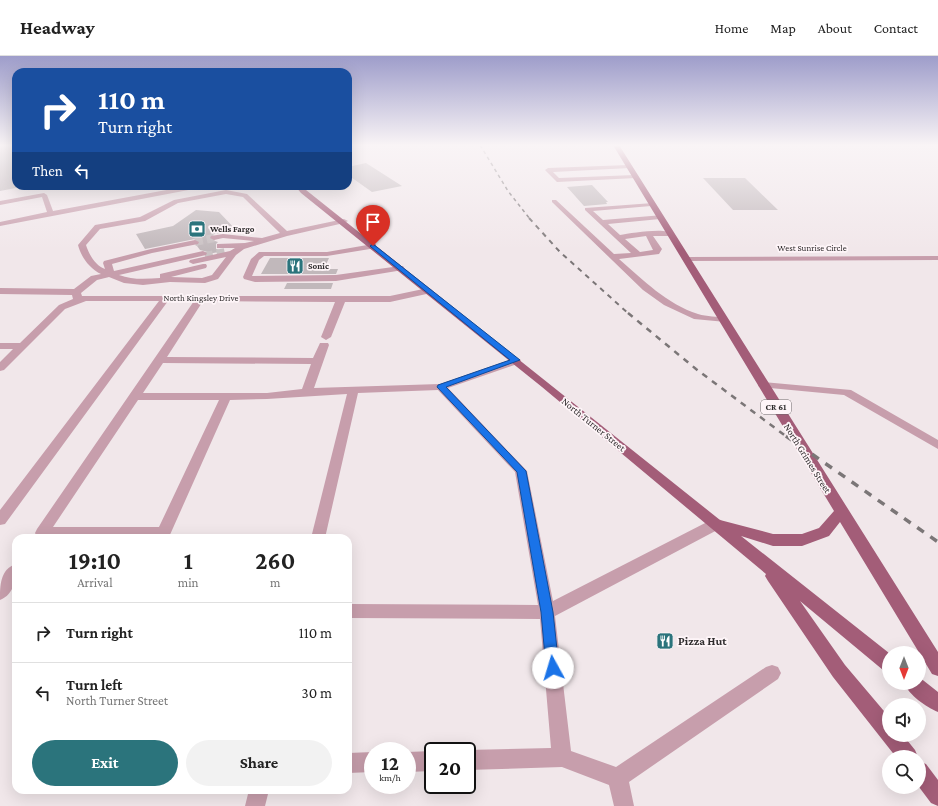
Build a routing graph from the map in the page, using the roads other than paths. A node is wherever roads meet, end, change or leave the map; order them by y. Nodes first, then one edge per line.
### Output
1 (636, 180) edge
2 (42, 190) edge
3 (175, 190) edge
4 (301, 190) edge
5 (44, 195) junction
6 (554, 201) dead end
7 (0, 203) edge
8 (651, 204) junction
9 (576, 210) junction
10 (92, 212) junction
11 (51, 215) junction
12 (660, 218) junction
13 (344, 222) junction
14 (602, 222) junction
15 (0, 224) edge
16 (98, 227) junction
17 (285, 234) junction
18 (648, 234) junction
19 (670, 234) junction
20 (618, 236) junction
21 (373, 246) junction
22 (234, 248) junction
23 (638, 254) junction
24 (612, 257) junction
25 (938, 258) edge
26 (686, 259) junction
27 (400, 268) junction
28 (111, 274) junction
29 (255, 279) junction
30 (157, 280) junction
31 (0, 291) edge
32 (428, 291) junction
33 (77, 296) junction
34 (166, 298) junction
35 (201, 298) junction
36 (240, 298) junction
37 (342, 299) junction
38 (723, 320) junction
39 (0, 346) edge
40 (22, 346) junction
41 (160, 360) junction
42 (516, 360) junction
43 (317, 361) junction
44 (0, 368) edge
45 (763, 385) junction
46 (441, 387) junction
47 (354, 390) junction
48 (307, 392) junction
49 (226, 396) junction
50 (135, 397) junction
51 (938, 445) edge
52 (841, 512) junction
53 (0, 520) edge
54 (716, 524) junction
55 (41, 534) edge
56 (102, 534) edge
57 (319, 534) edge
58 (764, 563) junction
59 (12, 576) edge
60 (0, 593) edge
61 (352, 611) edge
62 (547, 612) junction
63 (882, 658) edge
64 (938, 668) edge
65 (772, 673) dead end
66 (922, 690) edge
67 (938, 703) edge
68 (882, 723) edge
69 (896, 742) edge
70 (903, 750) edge
71 (562, 757) junction
72 (476, 760) edge
73 (364, 762) edge
74 (352, 763) edge
75 (618, 778) junction
76 (926, 780) edge
77 (258, 794) edge
78 (938, 796) edge
79 (255, 806) edge
80 (624, 806) edge

1 - 8 main road, North Grimes Street / CR 61
2 - 5 street
3 - 10 street
4 - 13 main road, North Turner Street
5 - 7 street
5 - 11 street
6 - 9 street
8 - 9 street
8 - 12 main road, North Grimes Street / CR 61
9 - 14 street
9 - 24 street
10 - 11 street
10 - 16 street
11 - 15 street
12 - 14 street
12 - 19 main road, North Grimes Street / CR 61
13 - 17 street
13 - 21 main road, North Turner Street
14 - 20 street
16 - 17 street
16 - 28 street
17 - 22 street
18 - 19 street
18 - 20 street
18 - 23 street
19 - 26 main road, North Grimes Street / CR 61
20 - 23 street
21 - 27 main road, North Turner Street
21 - 29 street
22 - 28 street
22 - 30 street
22 - 30 street
23 - 24 street
24 - 38 street
25 - 26 street, West Sunrise Circle
26 - 38 main road, North Grimes Street / CR 61
27 - 29 street
27 - 32 main road, North Turner Street
28 - 28 street
28 - 30 street
28 - 33 street
29 - 36 street
31 - 33 street
32 - 37 street, North Kingsley Drive
32 - 42 main road, North Turner Street
33 - 34 street, North Kingsley Drive
33 - 40 street, North Kingsley Drive
34 - 35 street, North Kingsley Drive
34 - 53 street
35 - 36 street, North Kingsley Drive
35 - 41 street
36 - 37 street, North Kingsley Drive
37 - 43 street
38 - 45 main road, North Grimes Street / CR 61
39 - 40 street
40 - 44 street, North Kingsley Drive
41 - 43 street
41 - 50 street
42 - 46 street
42 - 54 main road, North Turner Street
43 - 48 street
45 - 51 street
45 - 52 main road, North Grimes Street / CR 61
46 - 47 street
46 - 62 street
47 - 48 street
47 - 57 street
48 - 49 street
49 - 50 street
49 - 56 street
50 - 55 street
52 - 54 main road
52 - 64 main road, North Grimes Street / CR 61
54 - 58 main road, North Turner Street
54 - 62 street
58 - 63 main road, North Turner Street
58 - 68 main road
59 - 60 street
61 - 62 street
62 - 71 street
65 - 75 street
66 - 67 main road
69 - 70 main road
71 - 72 street
71 - 75 street
73 - 74 street
75 - 80 street
76 - 78 main road
77 - 79 street

